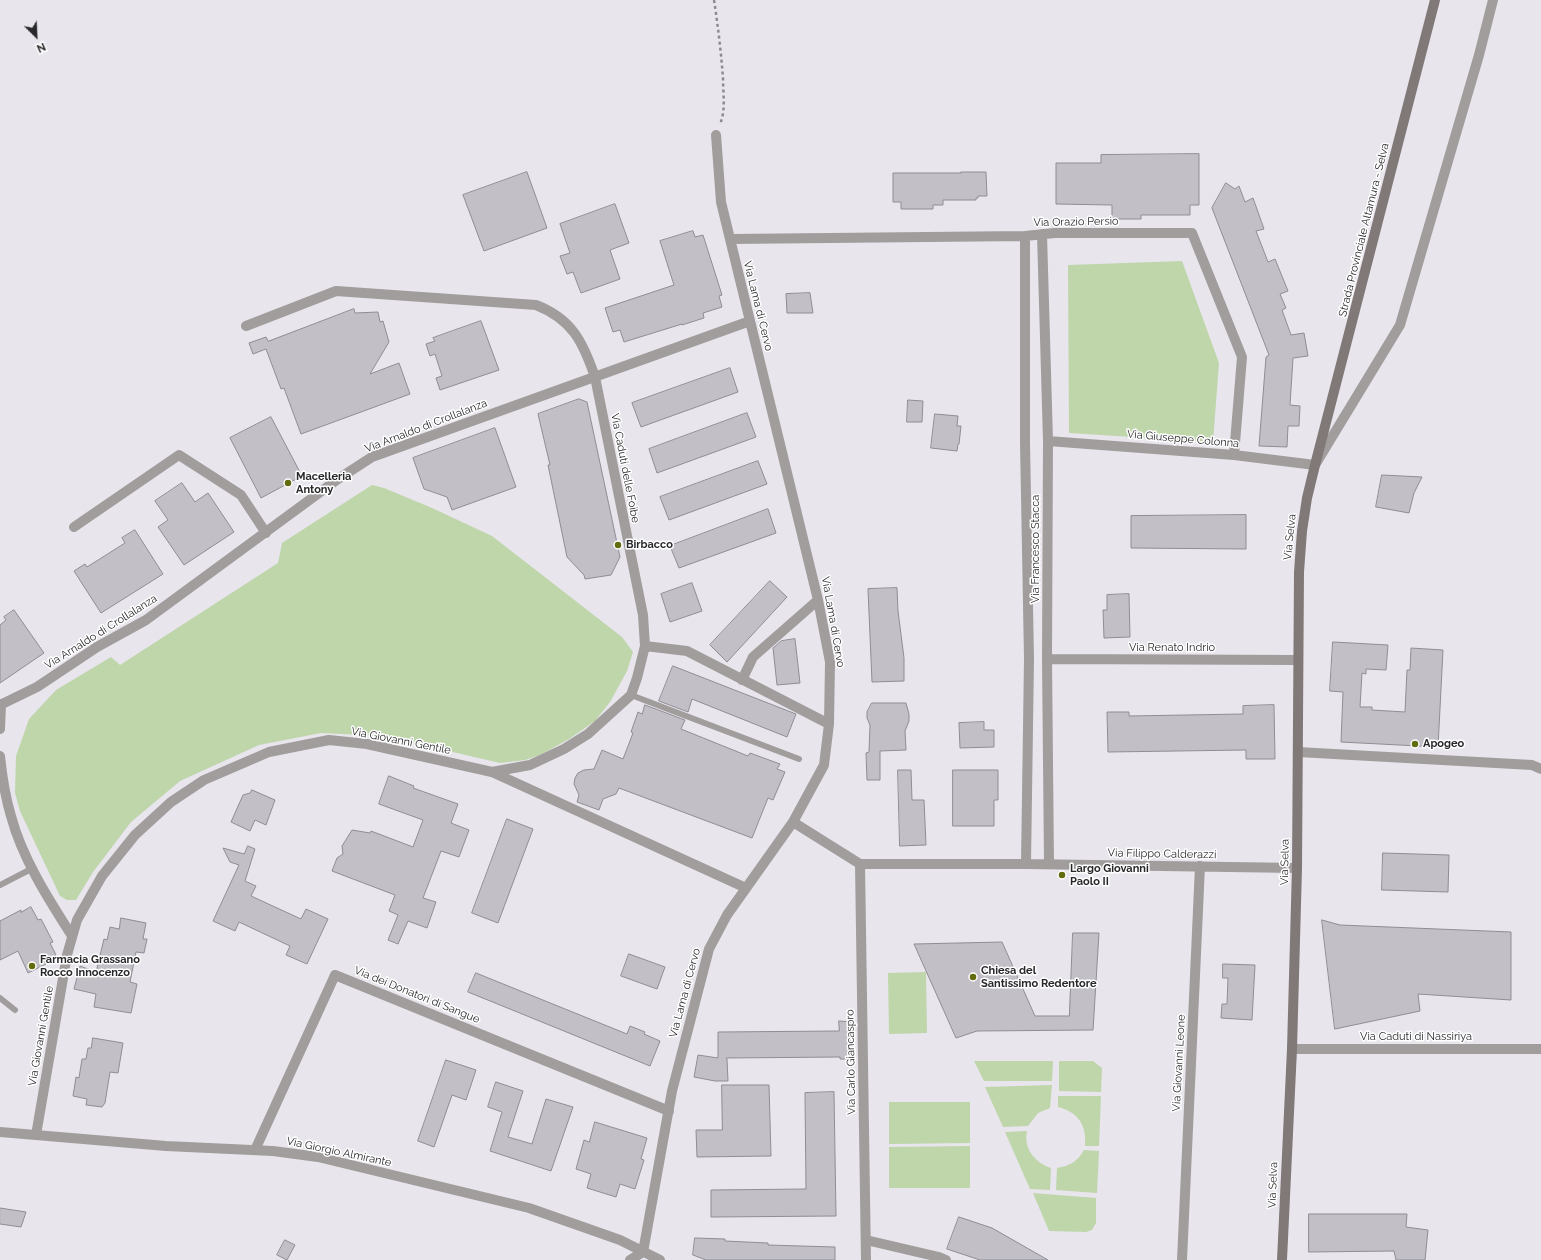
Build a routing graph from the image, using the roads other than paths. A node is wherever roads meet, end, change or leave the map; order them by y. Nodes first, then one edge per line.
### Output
1 (1436, 0) edge
2 (1493, 0) edge
3 (716, 135) road end
4 (1042, 234) junction
5 (1025, 236) junction
6 (730, 239) junction
7 (750, 321) junction
8 (246, 326) dead end
9 (595, 377) junction
10 (1048, 441) junction
11 (1234, 455) junction
12 (1315, 466) junction
13 (74, 526) dead end
14 (266, 533) junction
15 (818, 600) junction
16 (645, 646) junction
17 (1047, 659) junction
18 (1298, 660) junction
19 (742, 680) junction
20 (631, 695) junction
21 (1, 705) edge
22 (829, 724) junction
23 (0, 729) edge
24 (1298, 752) junction
25 (0, 756) edge
26 (800, 759) dead end
27 (1541, 769) edge
28 (492, 772) junction
29 (2, 786) edge
30 (793, 822) junction
31 (860, 864) junction
32 (1026, 864) junction
33 (1049, 864) junction
34 (1200, 866) junction
35 (33, 868) junction
36 (1297, 868) junction
37 (0, 885) edge
38 (746, 888) junction
39 (72, 936) junction
40 (0, 998) edge
41 (15, 1010) dead end
42 (1292, 1049) junction
43 (1541, 1049) edge
44 (669, 1111) junction
45 (0, 1132) edge
46 (36, 1135) junction
47 (255, 1150) junction
48 (866, 1240) junction
49 (643, 1252) junction
50 (630, 1260) edge
51 (660, 1260) edge
52 (866, 1260) edge
53 (946, 1260) edge
54 (1182, 1260) edge
55 (1282, 1260) edge

1 - 12 street, Strada Provinciale Altamura - Selva
2 - 12 street
3 - 6 street, Via Lama di Cervo
4 - 5 street, Via Orazio Persio
4 - 10 street, Via Francesco Stacca
4 - 11 street, Via Orazio Persio
5 - 6 street, Via Orazio Persio
5 - 32 street, Via Francesco Stacca
6 - 7 street, Via Lama di Cervo
7 - 9 street, Via Arnaldo di Crollalanza
7 - 15 street, Via Lama di Cervo
8 - 9 street, Via Caduti delle Foibe
9 - 14 street, Via Arnaldo di Crollalanza
9 - 16 street, Via Caduti delle Foibe
10 - 11 street, Via Giuseppe Colonna
10 - 17 street, Via Francesco Stacca
11 - 12 street, Via Giuseppe Colonna
12 - 18 street, Via Selva
13 - 14 street
14 - 21 street, Via Arnaldo di Crollalanza
15 - 19 street
15 - 22 street, Via Lama di Cervo
16 - 19 street
16 - 20 street, Via Caduti delle Foibe
17 - 18 street, Via Renato Indrio
17 - 33 street, Via Francesco Stacca
18 - 24 street, Via Selva
19 - 22 street
20 - 26 lane
20 - 28 street, Via Caduti delle Foibe
21 - 23 street, Via Arnaldo di Crollalanza
22 - 30 street, Via Lama di Cervo
24 - 27 street
24 - 36 street, Via Selva
25 - 29 street
28 - 38 street, Via Giovanni Gentile
28 - 39 street, Via Giovanni Gentile
29 - 35 street
30 - 31 street
30 - 38 street, Via Lama di Cervo
31 - 32 street
31 - 48 street, Via Carlo Giancaspro
32 - 33 street, Via Filippo Calderazzi
33 - 34 street, Via Filippo Calderazzi
34 - 36 street, Via Filippo Calderazzi
34 - 54 street, Via Giovanni Leone
35 - 37 lane
35 - 39 street
36 - 42 street, Via Selva
38 - 44 street, Via Lama di Cervo
39 - 46 street, Via Giovanni Gentile
40 - 41 lane
42 - 43 street, Via Caduti di Nassiriya
42 - 55 street, Via Selva
44 - 47 street, Via dei Donatori di Sangue
44 - 49 street, Via Lama di Cervo
45 - 46 street, Via Giorgio Almirante
46 - 47 street, Via Giorgio Almirante
47 - 49 street, Via Giorgio Almirante
48 - 52 street, Via Carlo Giancaspro
48 - 53 street
49 - 50 street
49 - 51 street, Via Giorgio Almirante

